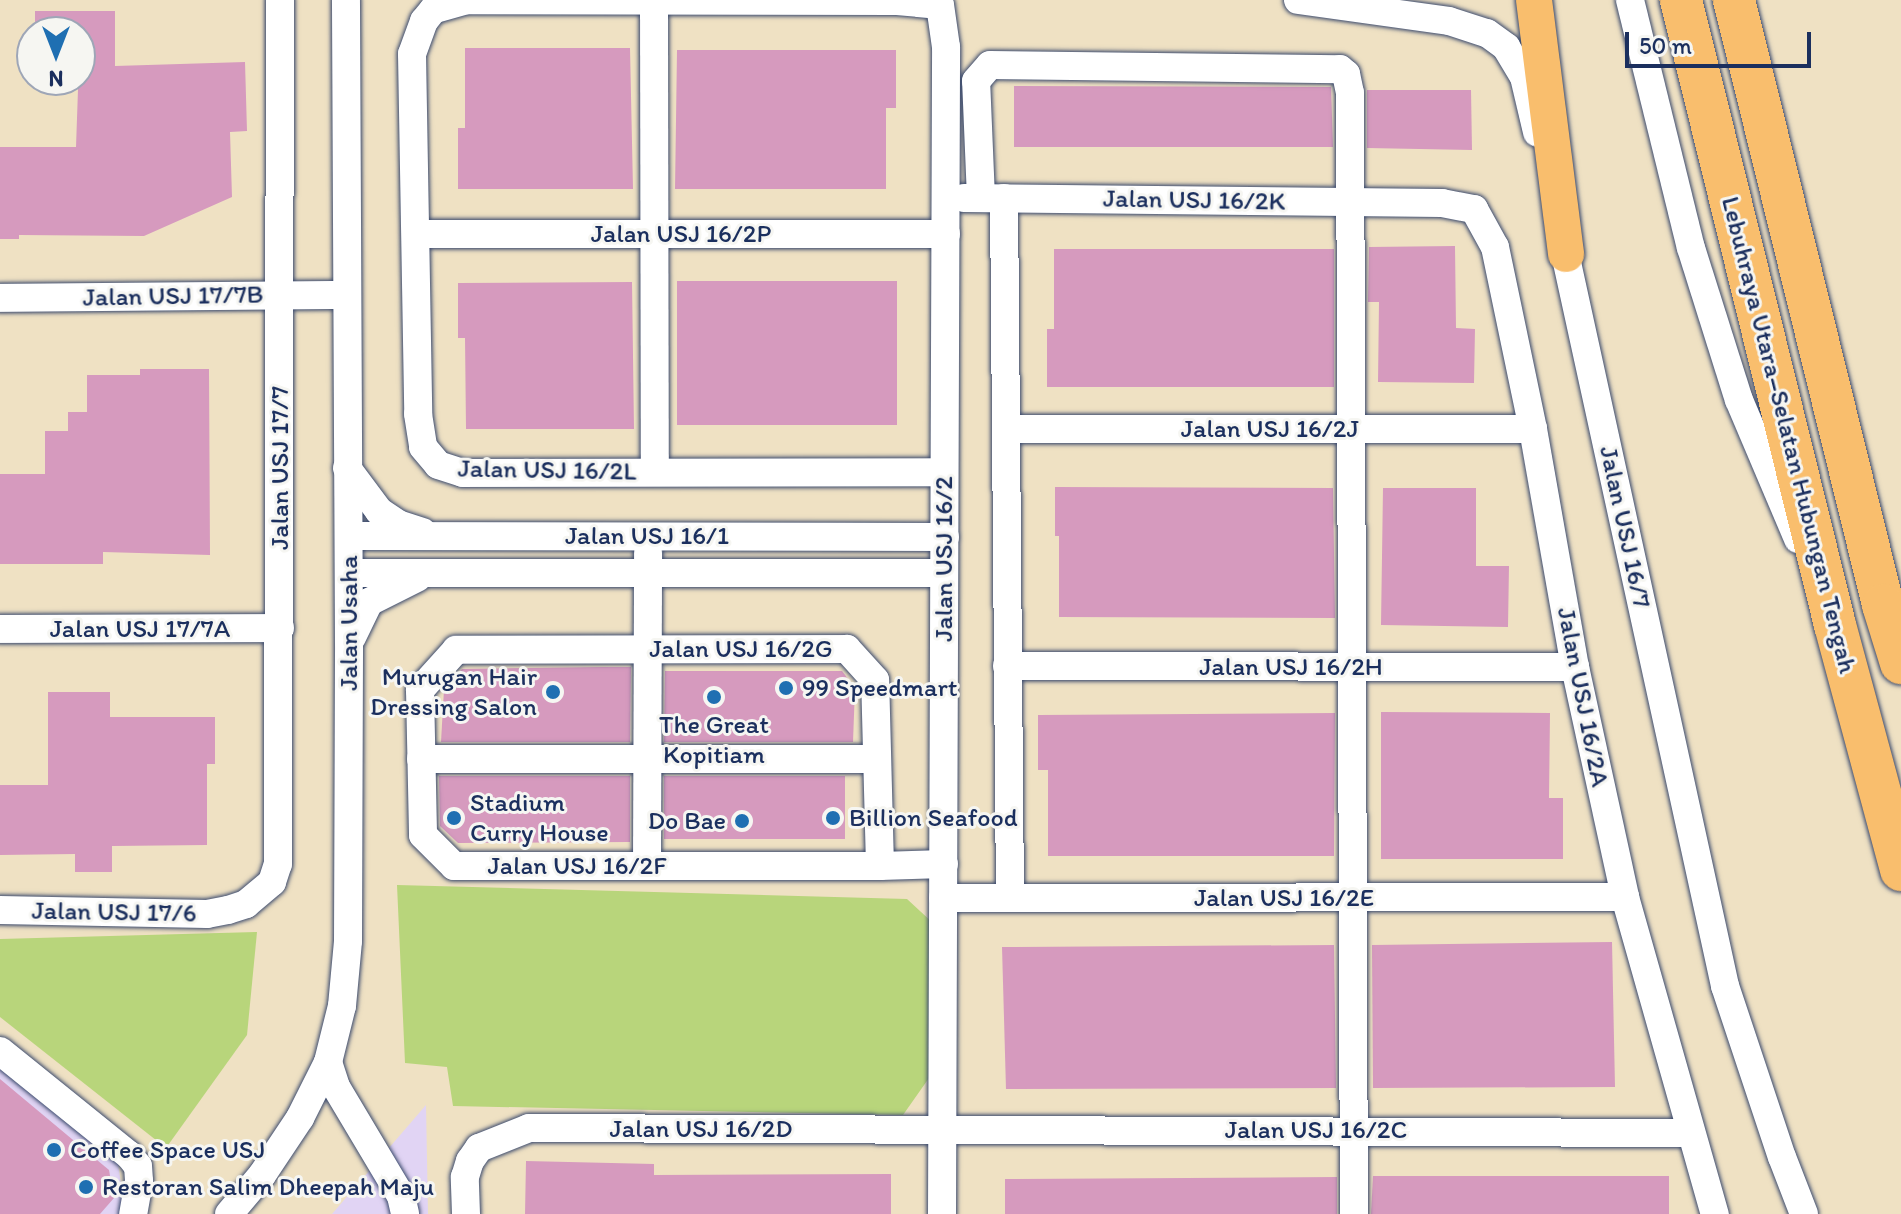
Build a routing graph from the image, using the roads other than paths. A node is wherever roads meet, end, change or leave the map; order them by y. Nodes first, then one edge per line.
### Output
1 (280, 0) edge
2 (346, 0) edge
3 (654, 0) edge
4 (1298, 0) edge
5 (1534, 0) edge
6 (1630, 0) edge
7 (1734, 0) edge
8 (1681, 1) edge
9 (946, 198) junction
10 (992, 198) junction
11 (1350, 202) junction
12 (1442, 203) joint
13 (416, 234) junction
14 (655, 234) junction
15 (946, 234) junction
16 (1566, 254) junction
17 (280, 295) junction
18 (346, 295) junction
19 (0, 298) edge
20 (1006, 429) junction
21 (1351, 429) junction
22 (1533, 429) junction
23 (346, 468) junction
24 (655, 472) junction
25 (944, 472) junction
26 (349, 536) junction
27 (436, 536) junction
28 (648, 536) junction
29 (945, 537) junction
30 (349, 573) junction
31 (442, 573) junction
32 (648, 573) junction
33 (944, 573) junction
34 (1835, 625) junction
35 (280, 628) junction
36 (0, 629) edge
37 (349, 643) junction
38 (456, 650) joint
39 (648, 650) junction
40 (1901, 663) edge
41 (1007, 666) junction
42 (1352, 667) junction
43 (1575, 667) junction
44 (421, 759) junction
45 (647, 759) junction
46 (877, 759) junction
47 (944, 864) junction
48 (647, 866) junction
49 (880, 866) junction
50 (1901, 870) edge
51 (1625, 897) junction
52 (943, 898) junction
53 (1010, 898) junction
54 (1353, 898) junction
55 (0, 910) edge
56 (228, 910) joint
57 (0, 1051) edge
58 (328, 1062) junction
59 (942, 1130) junction
60 (1354, 1130) junction
61 (1691, 1133) junction
62 (133, 1214) edge
63 (229, 1214) edge
64 (405, 1214) edge
65 (466, 1214) edge
66 (942, 1214) edge
67 (1354, 1214) edge
68 (1715, 1214) edge
69 (1804, 1214) edge

1 - 17 street, Jalan USJ 17/7
2 - 18 street, Jalan Usaha
3 - 9 street, Jalan USJ 16/2
3 - 13 street, Jalan USJ 16/2L
3 - 14 street
4 - 16 street, Jalan USJ 16/7
5 - 16 main road
6 - 34 street
7 - 40 highway, Lebuhraya Utara–Selatan Hubungan Tengah
8 - 34 highway, Lebuhraya Utara–Selatan Hubungan Tengah
9 - 10 street, Jalan USJ 16/2K
9 - 15 street, Jalan USJ 16/2
10 - 11 street, Jalan USJ 16/2K
10 - 11 street
10 - 20 street
11 - 12 street, Jalan USJ 16/2K
11 - 21 street
12 - 22 street, Jalan USJ 16/2A
13 - 14 street, Jalan USJ 16/2P
13 - 24 street, Jalan USJ 16/2L
14 - 15 street, Jalan USJ 16/2P
14 - 24 street
15 - 25 street, Jalan USJ 16/2
16 - 69 street, Jalan USJ 16/7
17 - 18 street, Jalan USJ 17/7B
17 - 19 street, Jalan USJ 17/7B
17 - 35 street, Jalan USJ 17/7
18 - 23 street, Jalan Usaha
20 - 21 street, Jalan USJ 16/2J
20 - 41 street
21 - 22 street, Jalan USJ 16/2J
21 - 42 street
22 - 43 street, Jalan USJ 16/2A
23 - 26 street, Jalan Usaha
23 - 27 street
24 - 25 street, Jalan USJ 16/2L
25 - 29 street, Jalan USJ 16/2
26 - 27 street, Jalan USJ 16/1
26 - 30 street, Jalan Usaha
27 - 28 street, Jalan USJ 16/1
28 - 29 street, Jalan USJ 16/1
28 - 32 street
29 - 33 street, Jalan USJ 16/2
30 - 31 street, Jalan USJ 16/1
30 - 37 street, Jalan Usaha
31 - 32 street, Jalan USJ 16/1
31 - 37 street
32 - 33 street, Jalan USJ 16/1
32 - 39 street
33 - 47 street, Jalan USJ 16/2
34 - 50 highway, Lebuhraya Utara–Selatan Hubungan Tengah
35 - 36 street, Jalan USJ 17/7A
35 - 56 street, Jalan USJ 17/7
37 - 58 street, Jalan Usaha
38 - 39 street, Jalan USJ 16/2G
38 - 44 street, Jalan USJ 16/2F
39 - 45 street
39 - 46 street, Jalan USJ 16/2G
41 - 42 street, Jalan USJ 16/2H
41 - 53 street
42 - 43 street, Jalan USJ 16/2H
42 - 54 street
43 - 51 street, Jalan USJ 16/2A
44 - 45 street
44 - 48 street, Jalan USJ 16/2F
45 - 46 street
45 - 48 street
46 - 49 street, Jalan USJ 16/2G
47 - 49 street, Jalan USJ 16/2F
47 - 52 street, Jalan USJ 16/2
48 - 49 street, Jalan USJ 16/2F
51 - 54 street, Jalan USJ 16/2E
51 - 61 street, Jalan USJ 16/2A
52 - 53 street, Jalan USJ 16/2E
52 - 59 street, Jalan USJ 16/2
53 - 54 street, Jalan USJ 16/2E
54 - 60 street
55 - 56 street, Jalan USJ 17/6
57 - 62 street
58 - 63 street, Jalan Usaha
58 - 64 street
59 - 60 street, Jalan USJ 16/2C
59 - 65 street, Jalan USJ 16/2D
59 - 66 street, Jalan USJ 16/2
60 - 61 street, Jalan USJ 16/2C
60 - 67 street
61 - 68 street, Jalan USJ 16/2A

